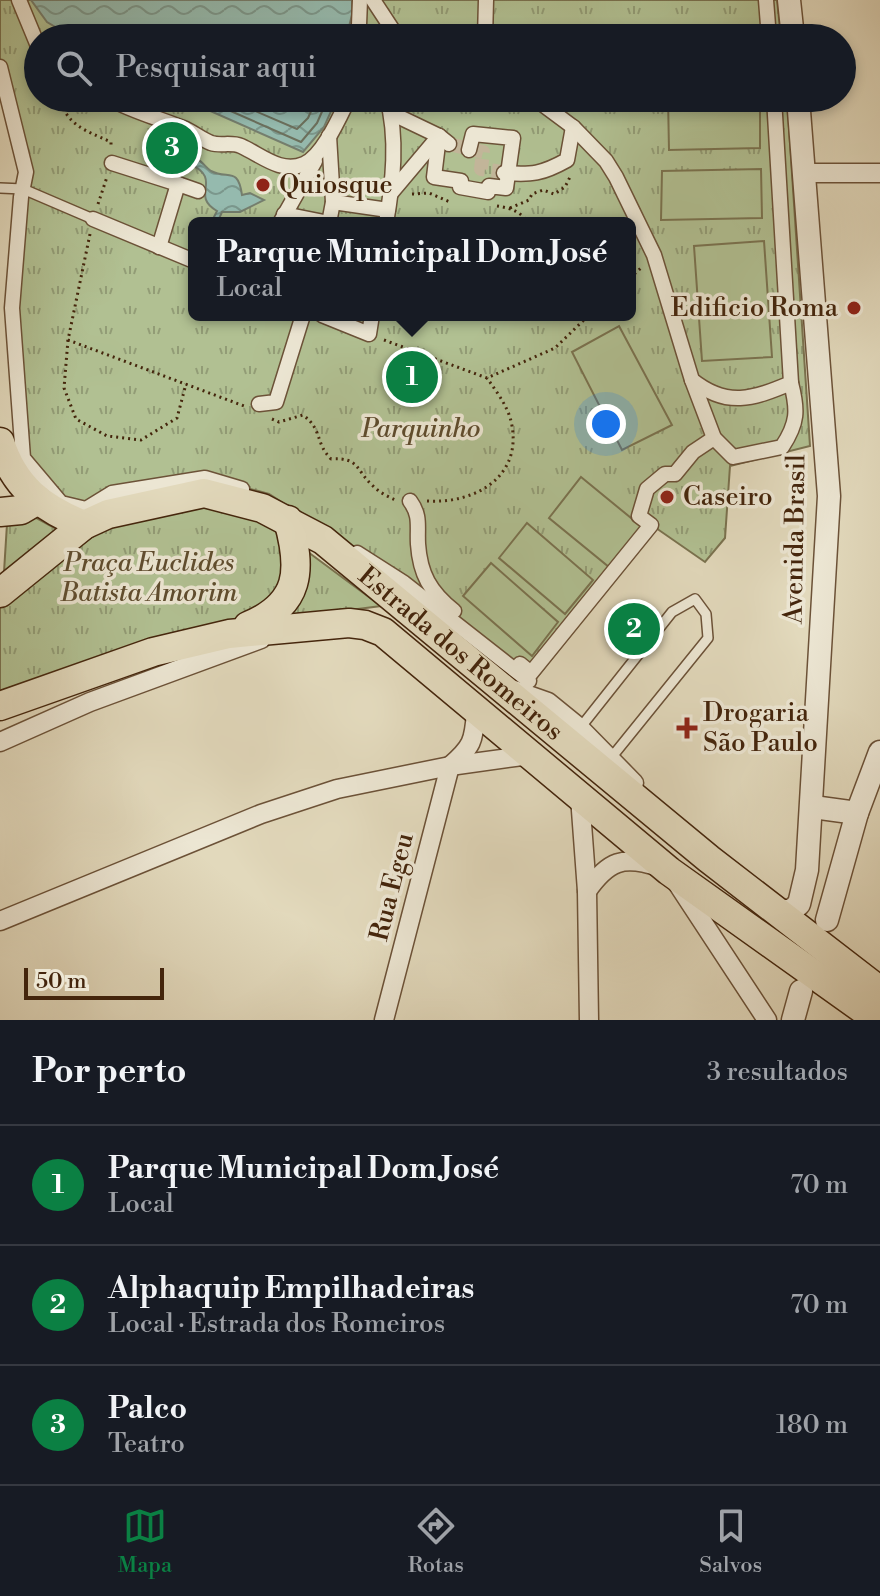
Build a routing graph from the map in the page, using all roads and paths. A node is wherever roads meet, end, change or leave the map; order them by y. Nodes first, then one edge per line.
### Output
1 (19, 0) edge
2 (360, 0) edge
3 (486, 0) edge
4 (766, 0) edge
5 (789, 0) edge
6 (377, 3) edge
7 (29, 24) edge
8 (359, 24) edge
9 (388, 24) edge
10 (485, 24) edge
11 (768, 24) edge
12 (792, 24) edge
13 (0, 67) edge
14 (64, 112) edge
15 (136, 112) edge
16 (342, 112) edge
17 (389, 112) edge
18 (400, 112) edge
19 (553, 112) edge
20 (775, 112) edge
21 (799, 112) edge
22 (573, 127) junction
23 (329, 136) junction
24 (444, 140) junction
25 (469, 150) dead end
26 (569, 151) junction
27 (606, 161) junction
28 (112, 163) junction
29 (506, 173) junction
30 (803, 173) junction
31 (880, 173) edge
32 (178, 184) junction
33 (0, 188) edge
34 (23, 189) junction
35 (198, 191) dead end
36 (391, 193) junction
37 (333, 202) junction
38 (283, 217) edge
39 (330, 217) edge
40 (387, 217) edge
41 (635, 217) edge
42 (93, 219) junction
43 (636, 220) edge
44 (159, 247) junction
45 (188, 259) edge
46 (301, 321) edge
47 (337, 321) edge
48 (371, 321) edge
49 (582, 321) edge
50 (369, 334) junction
51 (68, 340) junction
52 (487, 378) junction
53 (692, 380) junction
54 (791, 383) junction
55 (186, 384) junction
56 (259, 404) junction
57 (714, 438) junction
58 (0, 442) edge
59 (38, 500) junction
60 (410, 501) junction
61 (0, 512) edge
62 (288, 520) junction
63 (84, 525) junction
64 (0, 593) edge
65 (293, 628) junction
66 (229, 634) junction
67 (529, 681) dead end
68 (494, 683) junction
69 (0, 706) edge
70 (476, 712) junction
71 (580, 728) junction
72 (0, 742) edge
73 (880, 752) edge
74 (530, 755) junction
75 (611, 758) junction
76 (450, 766) junction
77 (580, 797) junction
78 (813, 807) junction
79 (857, 813) junction
80 (656, 815) junction
81 (669, 871) junction
82 (587, 891) junction
83 (774, 911) junction
84 (827, 920) dead end
85 (1, 923) edge
86 (801, 991) dead end
87 (880, 991) edge
88 (384, 1020) edge
89 (589, 1020) edge
90 (767, 1020) edge
91 (793, 1020) edge
92 (878, 1020) edge

1 - 7 street
2 - 8 street
3 - 10 street
4 - 11 street
5 - 12 street
6 - 9 street
13 - 34 street
14 - 28 path
15 - 23 street
16 - 23 street
17 - 36 street
18 - 24 street
19 - 22 street
20 - 54 street
21 - 30 street, Avenida Brasil
22 - 26 street
22 - 27 street
23 - 37 street
23 - 38 street
24 - 29 street
24 - 36 street
25 - 29 street
26 - 27 street
26 - 29 street
27 - 41 street
28 - 32 street
28 - 42 path
30 - 31 street
30 - 78 street, Avenida Brasil
32 - 35 street
32 - 44 street
33 - 34 lane
34 - 42 lane
34 - 67 street
36 - 40 street
37 - 39 street
37 - 40 street
42 - 44 street
42 - 51 path
43 - 53 street
44 - 45 street
46 - 56 street
47 - 50 street
48 - 50 street
49 - 52 path
50 - 52 path
51 - 55 path
51 - 55 path
52 - 60 path
53 - 54 street
53 - 57 street
54 - 57 street
55 - 56 path
56 - 60 path
57 - 60 street
58 - 59 main road
59 - 61 main road
59 - 63 main road
62 - 63 main road, Estrada dos Romeiros
62 - 66 main road
62 - 68 main road, Estrada dos Romeiros
63 - 64 main road, Estrada dos Romeiros
65 - 66 main road, Estrada dos Romeiros
65 - 70 main road, Estrada dos Romeiros
65 - 72 street
66 - 69 main road, Estrada dos Romeiros
68 - 71 street
68 - 80 main road, Estrada dos Romeiros
70 - 74 main road, Estrada dos Romeiros
70 - 76 street
71 - 75 street
71 - 75 lane
73 - 79 street
74 - 76 street
74 - 77 main road, Estrada dos Romeiros
75 - 80 street
76 - 85 street
76 - 88 street, Rua Egeu
77 - 81 main road, Estrada dos Romeiros
77 - 82 street
78 - 79 street
78 - 83 street, Avenida Brasil
79 - 84 street
80 - 83 main road, Estrada dos Romeiros
81 - 82 street
81 - 90 street
81 - 92 main road, Estrada dos Romeiros
82 - 89 street
83 - 87 main road, Estrada dos Romeiros
86 - 91 street

